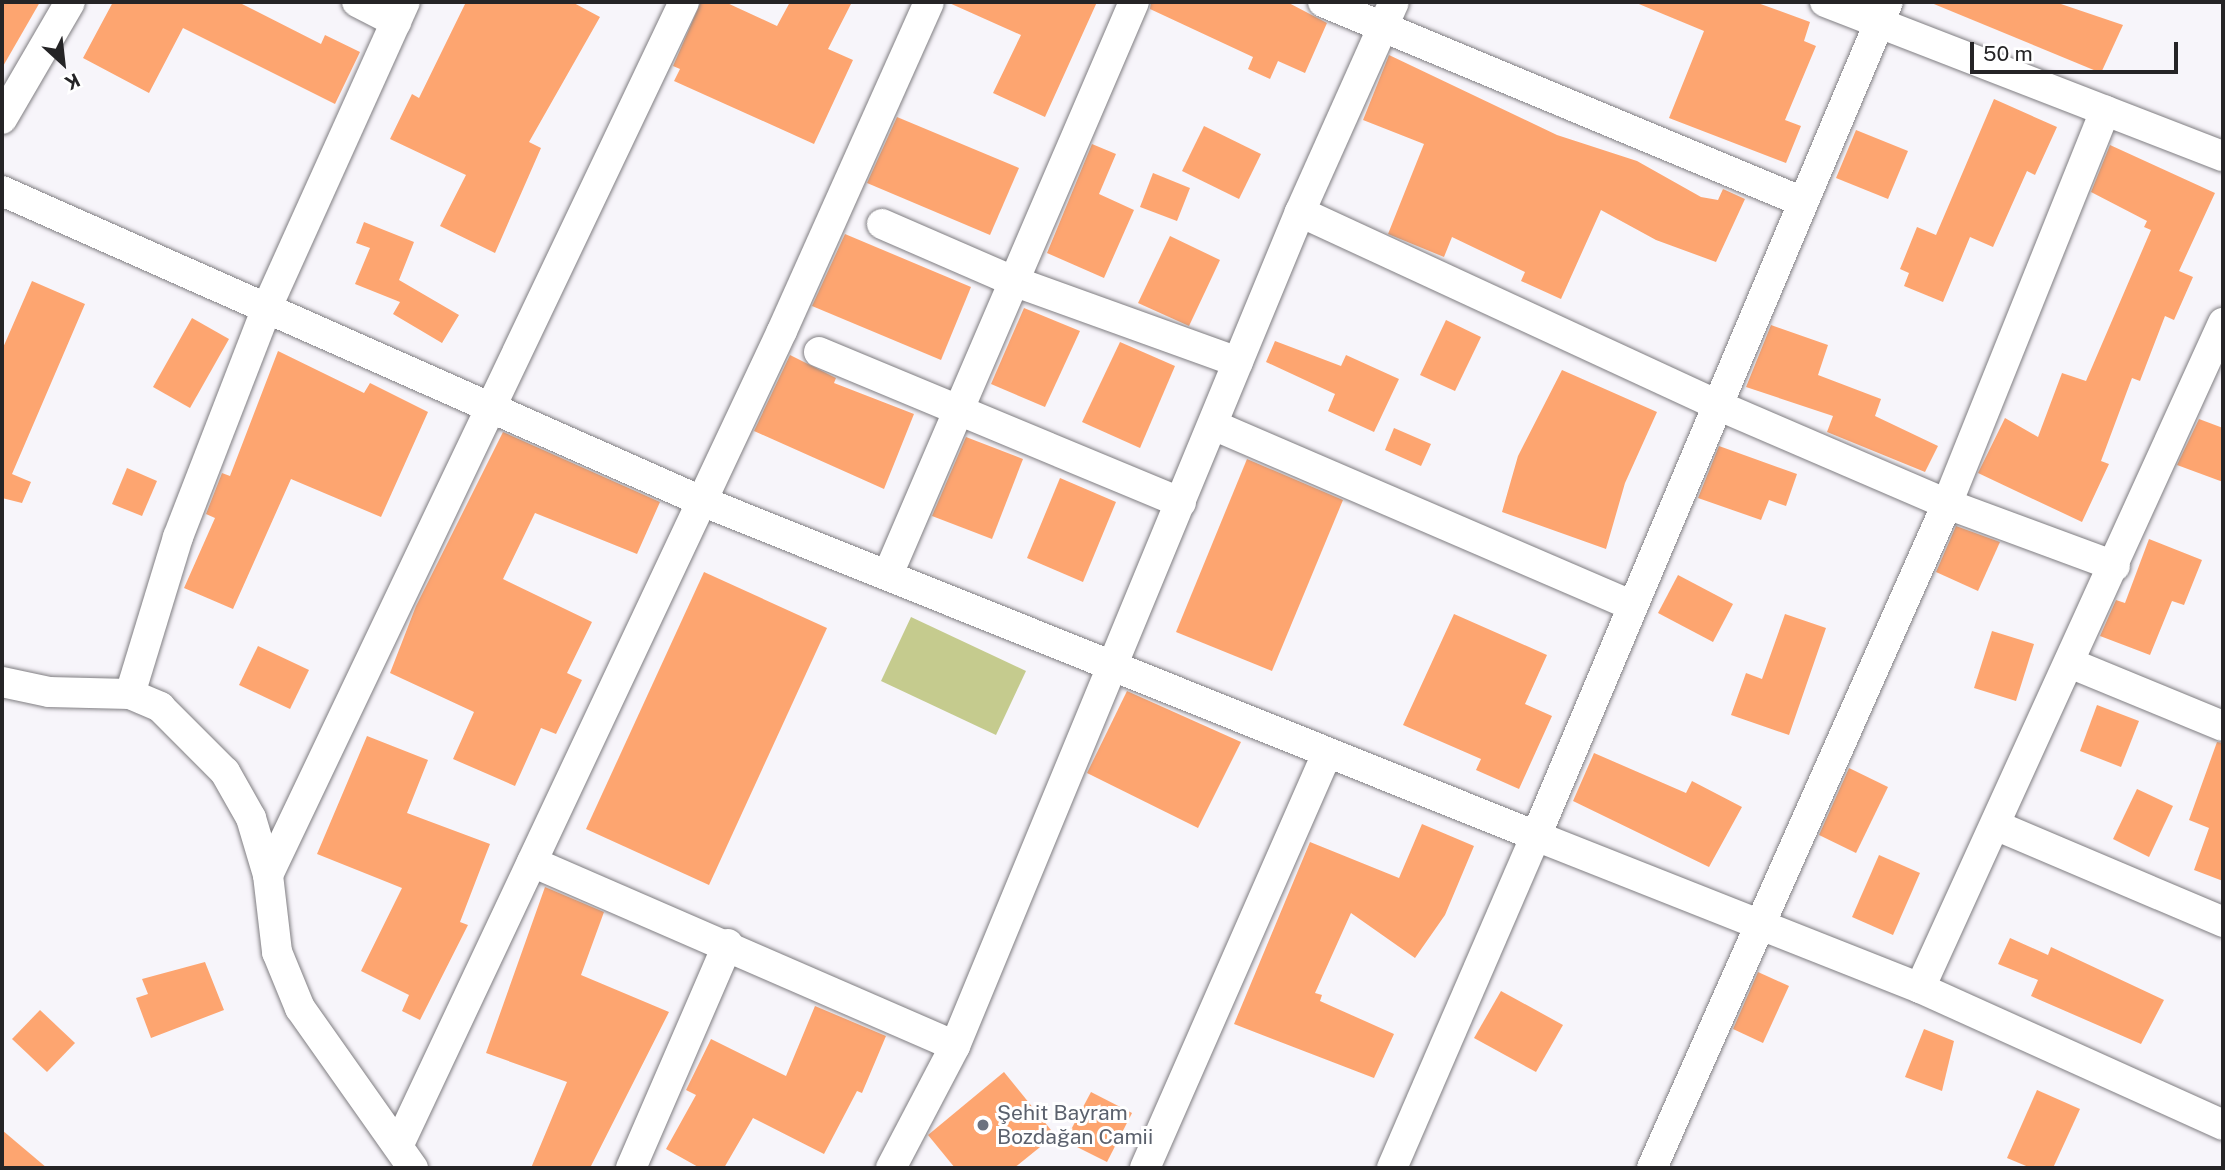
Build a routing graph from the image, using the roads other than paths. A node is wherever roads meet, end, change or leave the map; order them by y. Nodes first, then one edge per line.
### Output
1 (70, 2) edge
2 (356, 2) edge
3 (684, 2) edge
4 (929, 2) edge
5 (1134, 2) edge
6 (1322, 2) edge
7 (1825, 2) edge
8 (400, 12) edge
9 (1883, 14) edge
10 (1389, 15) edge
11 (2105, 110) junction
12 (2, 119) edge
13 (2223, 156) edge
14 (2, 191) edge
15 (1803, 202) junction
16 (1300, 212) junction
17 (882, 224) dead end
18 (1013, 281) junction
19 (268, 305) junction
20 (2223, 323) edge
21 (819, 352) dead end
22 (1238, 362) junction
23 (487, 404) junction
24 (1717, 405) junction
25 (959, 408) junction
26 (1213, 425) junction
27 (699, 500) junction
28 (1181, 503) junction
29 (1947, 504) junction
30 (2115, 566) junction
31 (889, 572) junction
32 (1633, 606) junction
33 (2070, 663) junction
34 (1114, 666) junction
35 (2, 682) edge
36 (130, 694) junction
37 (2223, 726) edge
38 (1327, 752) junction
39 (1995, 825) junction
40 (1536, 836) junction
41 (532, 862) junction
42 (268, 875) junction
43 (2223, 922) edge
44 (1765, 924) junction
45 (728, 944) junction
46 (1920, 988) junction
47 (955, 1046) junction
48 (2223, 1125) edge
49 (400, 1142) junction
50 (412, 1168) edge
51 (632, 1168) edge
52 (891, 1168) edge
53 (1145, 1168) edge
54 (1392, 1168) edge
55 (1652, 1168) edge

1 - 12 street
2 - 8 street
3 - 23 street
4 - 27 street
5 - 18 street
6 - 10 street
7 - 9 street
8 - 19 street
9 - 11 street
9 - 15 street
10 - 15 street
10 - 16 street
11 - 13 street
11 - 29 street
14 - 19 street
15 - 24 street
16 - 22 street
16 - 24 street
17 - 18 street
18 - 22 street
18 - 25 street
19 - 23 street
19 - 36 street
20 - 30 street
21 - 25 street
22 - 26 street
23 - 27 street
23 - 42 street
24 - 29 street
24 - 32 street
25 - 28 street
25 - 31 street
26 - 28 street
26 - 32 street
27 - 31 street
27 - 41 street
28 - 34 street
29 - 30 street
29 - 44 street
30 - 33 street
31 - 34 street
32 - 40 street
33 - 37 street
33 - 39 street
34 - 38 street
34 - 47 street
35 - 36 street
36 - 42 street
38 - 40 street
38 - 53 street
39 - 43 street
39 - 46 street
40 - 44 street
40 - 54 street
41 - 45 street
41 - 49 street
42 - 49 street
44 - 46 street
44 - 55 street
45 - 47 street
45 - 51 street
46 - 48 street
47 - 52 street
49 - 50 street

